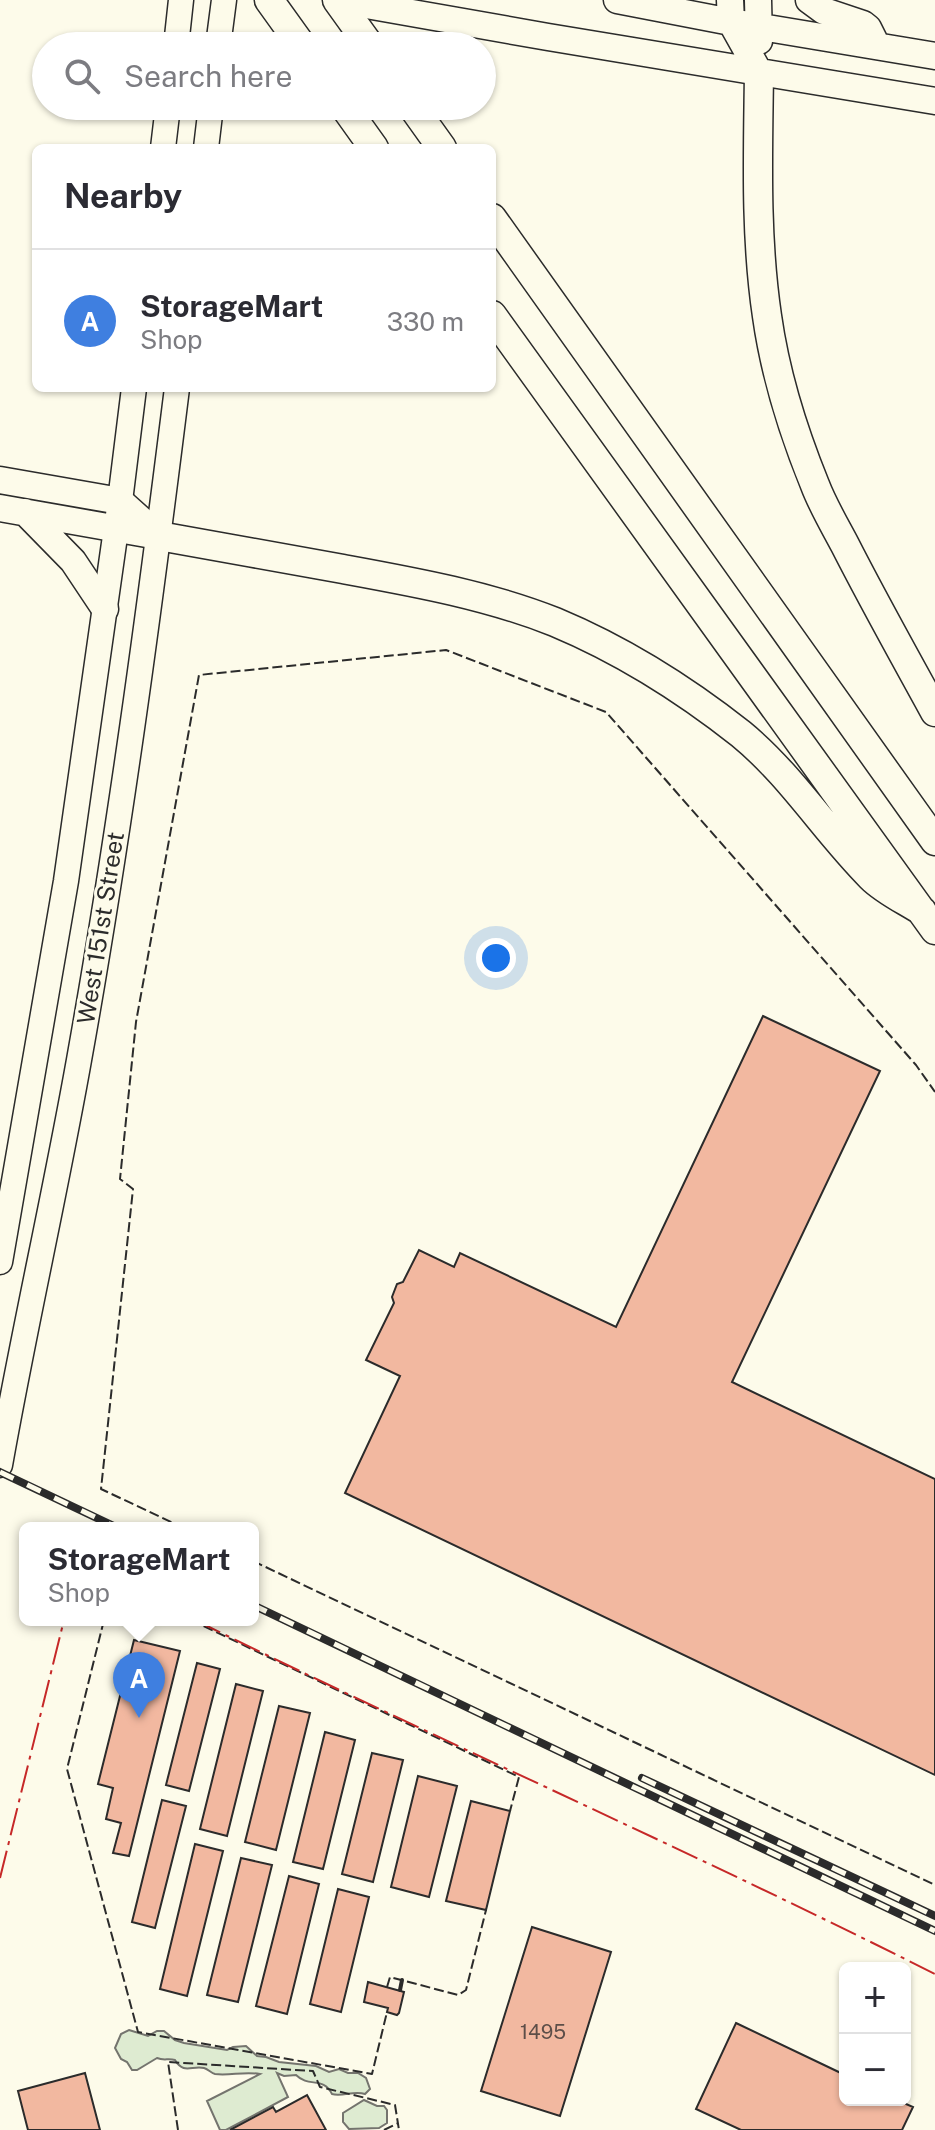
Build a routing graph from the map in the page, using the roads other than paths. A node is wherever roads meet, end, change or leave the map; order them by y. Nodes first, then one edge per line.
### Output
1 (181, 0) edge
2 (224, 0) edge
3 (269, 0) edge
4 (338, 0) edge
5 (617, 0) edge
6 (809, 0) edge
7 (731, 11) edge
8 (758, 13) edge
9 (178, 32) edge
10 (220, 32) edge
11 (292, 32) edge
12 (360, 32) edge
13 (877, 46) junction
14 (935, 56) edge
15 (759, 72) junction
16 (935, 101) edge
17 (166, 120) edge
18 (209, 120) edge
19 (354, 120) edge
20 (422, 120) edge
21 (163, 144) edge
22 (206, 144) edge
23 (371, 144) edge
24 (439, 144) edge
25 (496, 224) edge
26 (496, 321) edge
27 (134, 392) edge
28 (177, 392) edge
29 (0, 480) edge
30 (120, 501) junction
31 (12, 510) edge
32 (116, 528) junction
33 (159, 536) junction
34 (105, 609) junction
35 (935, 712) edge
36 (935, 841) edge
37 (928, 920) edge
38 (0, 1262) edge
39 (0, 1465) edge

1 - 9 main road
2 - 10 main road
3 - 11 highway
4 - 12 highway
4 - 15 highway
5 - 7 highway
6 - 13 highway
7 - 8 highway
7 - 15 highway
8 - 13 highway
8 - 15 highway
13 - 14 highway
15 - 16 highway
15 - 35 highway
17 - 21 main road
18 - 22 main road
19 - 23 highway
20 - 24 highway
25 - 36 highway
26 - 37 highway
27 - 30 main road, West 151st Street
28 - 33 main road, West 151st Street
29 - 30 highway
30 - 32 main road, West 151st Street
30 - 33 highway
31 - 32 highway
31 - 34 highway
32 - 33 highway
32 - 34 main road, West 151st Street
33 - 37 highway
33 - 39 main road, West 151st Street
34 - 38 main road, West 151st Street

